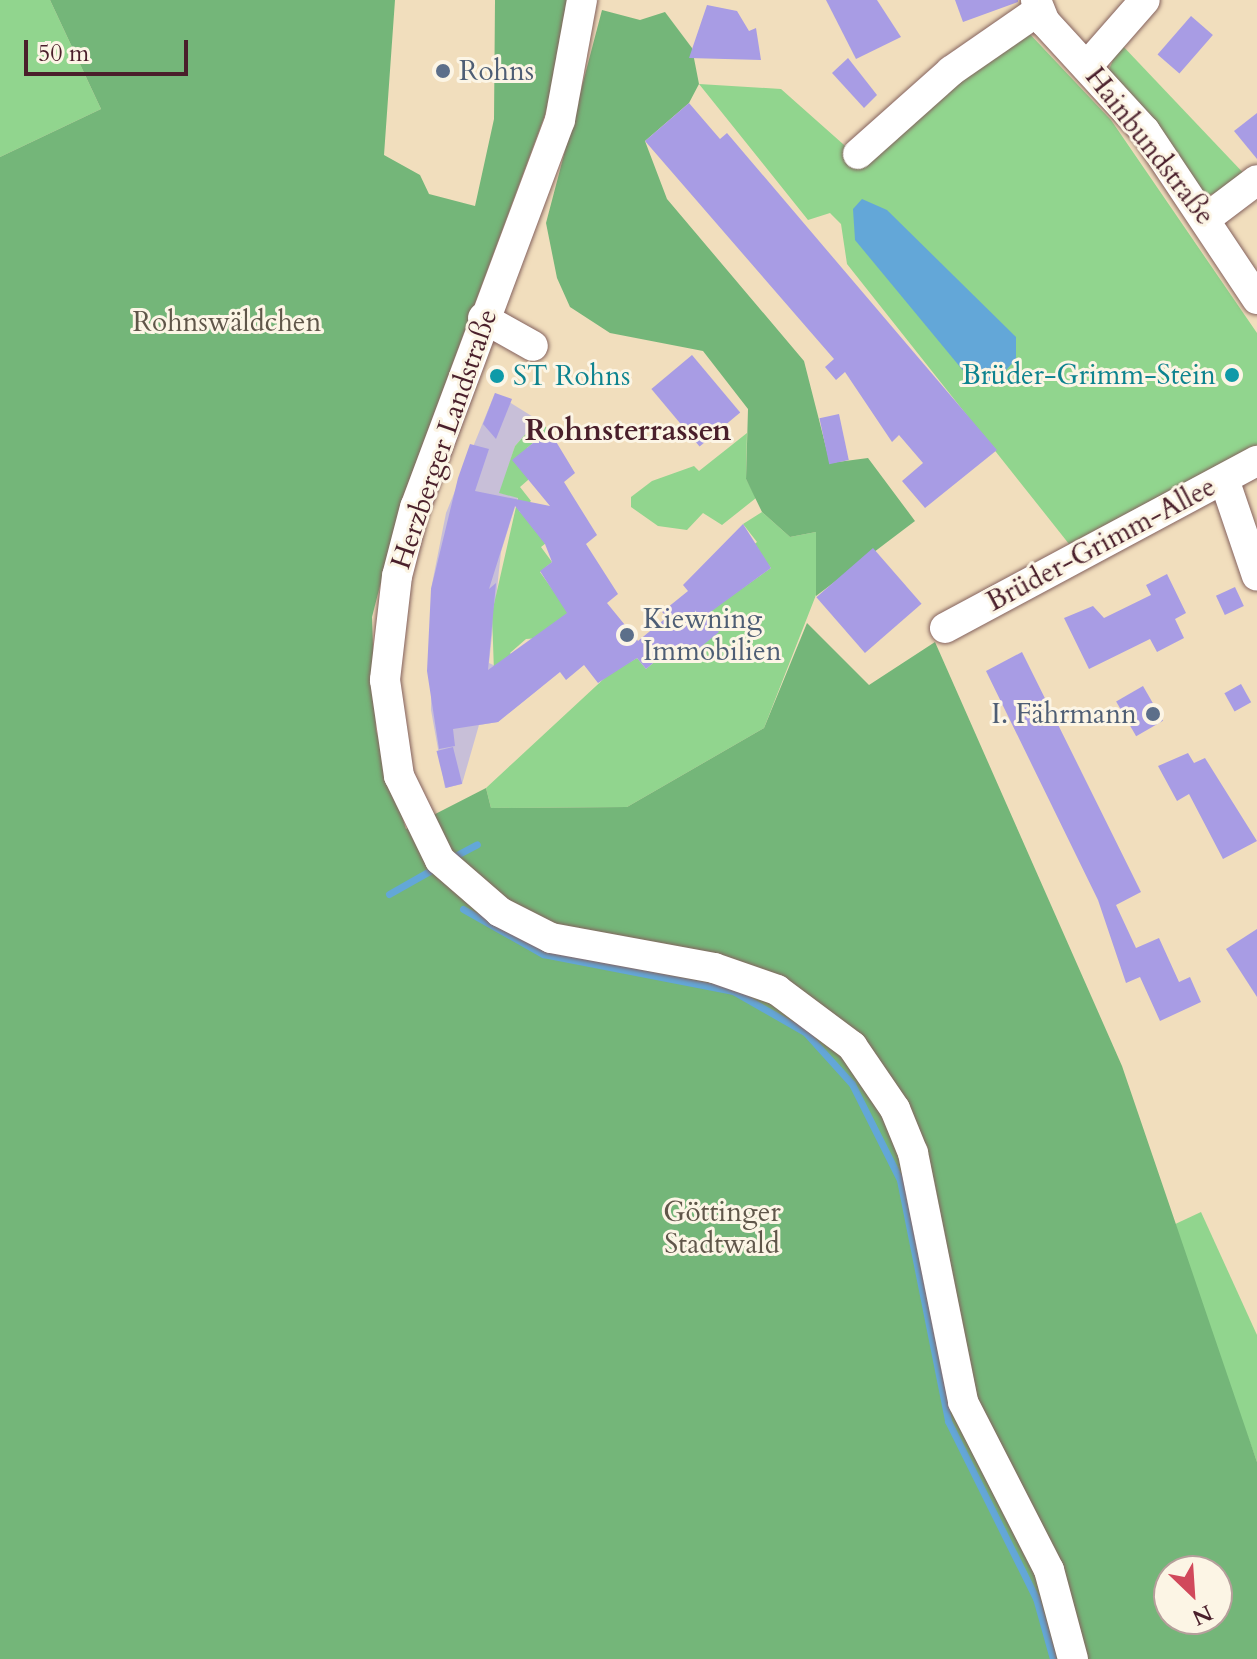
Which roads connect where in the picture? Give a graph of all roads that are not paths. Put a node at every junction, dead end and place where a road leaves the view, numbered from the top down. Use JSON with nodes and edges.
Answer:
{"nodes":[{"id":1,"x":582,"y":0,"type":"edge"},
{"id":2,"x":1145,"y":0,"type":"edge"},
{"id":3,"x":1037,"y":5,"type":"edge"},
{"id":4,"x":1088,"y":65,"type":"junction"},
{"id":5,"x":858,"y":154,"type":"dead end"},
{"id":6,"x":1257,"y":180,"type":"edge"},
{"id":7,"x":1208,"y":217,"type":"junction"},
{"id":8,"x":1257,"y":299,"type":"edge"},
{"id":9,"x":483,"y":318,"type":"junction"},
{"id":10,"x":533,"y":346,"type":"dead end"},
{"id":11,"x":1257,"y":461,"type":"edge"},
{"id":12,"x":1224,"y":479,"type":"junction"},
{"id":13,"x":1257,"y":576,"type":"edge"},
{"id":14,"x":945,"y":628,"type":"dead end"},
{"id":15,"x":1073,"y":1659,"type":"edge"}],
"edges":[{"from":1,"to":9,"type":"street","name":"Herzberger Landstraße"},
{"from":2,"to":4,"type":"street"},
{"from":3,"to":4,"type":"street","name":"Hainbundstraße"},
{"from":3,"to":5,"type":"street"},
{"from":4,"to":7,"type":"street","name":"Hainbundstraße"},
{"from":6,"to":7,"type":"street"},
{"from":7,"to":8,"type":"street","name":"Hainbundstraße"},
{"from":9,"to":10,"type":"street"},
{"from":9,"to":15,"type":"street","name":"Herzberger Landstraße"},
{"from":11,"to":12,"type":"street","name":"Brüder-Grimm-Allee"},
{"from":12,"to":13,"type":"street"},
{"from":12,"to":14,"type":"street","name":"Brüder-Grimm-Allee"}]}
